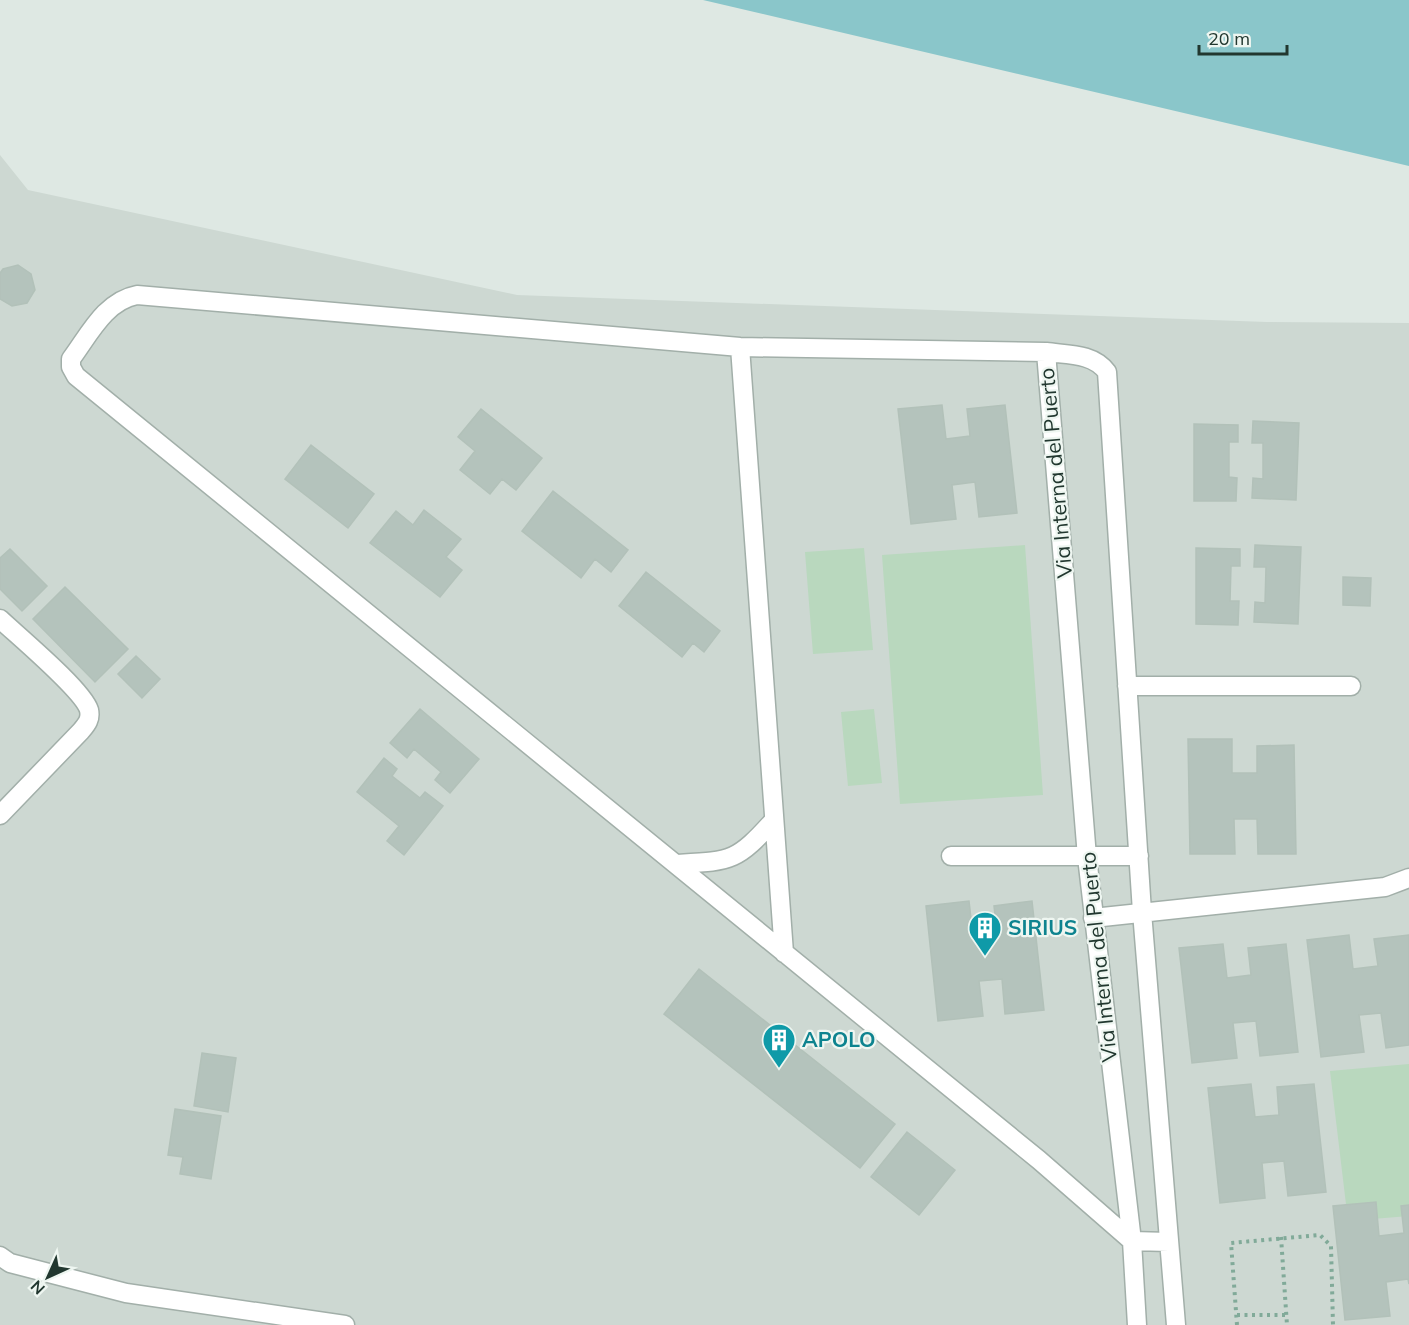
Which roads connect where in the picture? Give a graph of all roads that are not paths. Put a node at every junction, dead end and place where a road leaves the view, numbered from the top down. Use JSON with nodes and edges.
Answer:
{"nodes":[{"id":1,"x":740,"y":347,"type":"junction"},
{"id":2,"x":1046,"y":352,"type":"junction"},
{"id":3,"x":0,"y":619,"type":"edge"},
{"id":4,"x":1128,"y":686,"type":"junction"},
{"id":5,"x":1351,"y":686,"type":"dead end"},
{"id":6,"x":0,"y":815,"type":"edge"},
{"id":7,"x":774,"y":820,"type":"junction"},
{"id":8,"x":951,"y":856,"type":"dead end"},
{"id":9,"x":1139,"y":856,"type":"junction"},
{"id":10,"x":1087,"y":857,"type":"junction"},
{"id":11,"x":676,"y":864,"type":"junction"},
{"id":12,"x":1409,"y":878,"type":"edge"},
{"id":13,"x":1142,"y":912,"type":"junction"},
{"id":14,"x":1093,"y":918,"type":"junction"},
{"id":15,"x":784,"y":953,"type":"junction"},
{"id":16,"x":1132,"y":1241,"type":"junction"},
{"id":17,"x":1169,"y":1242,"type":"junction"},
{"id":18,"x":0,"y":1256,"type":"edge"},
{"id":19,"x":345,"y":1325,"type":"edge"},
{"id":20,"x":1137,"y":1325,"type":"edge"},
{"id":21,"x":1176,"y":1325,"type":"edge"}],
"edges":[{"from":1,"to":2,"type":"street"},
{"from":1,"to":7,"type":"street"},
{"from":1,"to":11,"type":"street"},
{"from":2,"to":4,"type":"street","name":"Via Interna del Puerto"},
{"from":2,"to":10,"type":"street","name":"Via Interna del Puerto"},
{"from":3,"to":6,"type":"street"},
{"from":4,"to":5,"type":"street"},
{"from":4,"to":9,"type":"street","name":"Via Interna del Puerto"},
{"from":7,"to":11,"type":"street"},
{"from":7,"to":15,"type":"street"},
{"from":8,"to":10,"type":"street"},
{"from":9,"to":10,"type":"street"},
{"from":9,"to":13,"type":"street","name":"Via Interna del Puerto"},
{"from":10,"to":14,"type":"street","name":"Via Interna del Puerto"},
{"from":11,"to":15,"type":"street"},
{"from":12,"to":13,"type":"street"},
{"from":13,"to":14,"type":"street"},
{"from":13,"to":17,"type":"street","name":"Via Interna del Puerto"},
{"from":14,"to":16,"type":"street","name":"Via Interna del Puerto"},
{"from":15,"to":16,"type":"street"},
{"from":16,"to":17,"type":"street"},
{"from":16,"to":20,"type":"street","name":"Via Interna del Puerto"},
{"from":17,"to":21,"type":"street","name":"Via Interna del Puerto"},
{"from":18,"to":19,"type":"street"}]}
